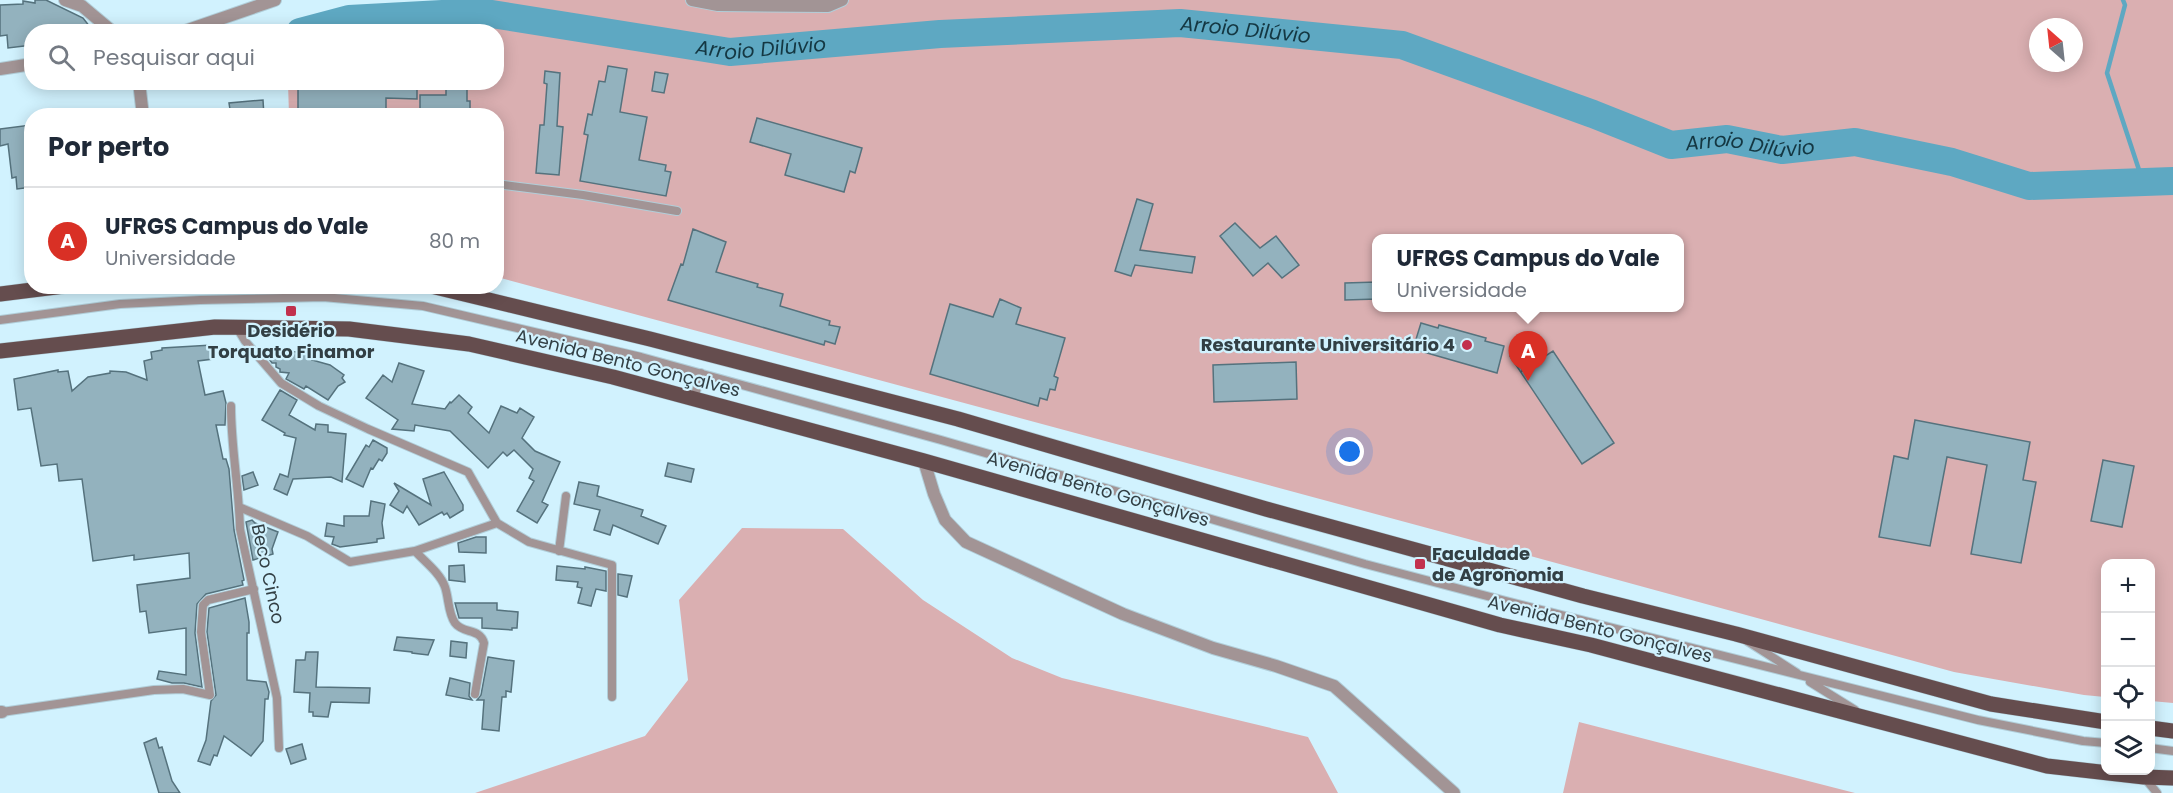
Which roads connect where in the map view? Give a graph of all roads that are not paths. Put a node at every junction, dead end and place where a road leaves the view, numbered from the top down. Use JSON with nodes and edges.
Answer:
{"nodes":[{"id":1,"x":65,"y":0,"type":"edge"},
{"id":2,"x":275,"y":0,"type":"edge"},
{"id":3,"x":692,"y":0,"type":"edge"},
{"id":4,"x":842,"y":0,"type":"edge"},
{"id":5,"x":103,"y":24,"type":"edge"},
{"id":6,"x":205,"y":24,"type":"edge"},
{"id":7,"x":24,"y":65,"type":"edge"},
{"id":8,"x":0,"y":69,"type":"edge"},
{"id":9,"x":140,"y":90,"type":"edge"},
{"id":10,"x":142,"y":108,"type":"edge"},
{"id":11,"x":504,"y":185,"type":"edge"},
{"id":12,"x":677,"y":211,"type":"dead end"},
{"id":13,"x":24,"y":291,"type":"edge"},
{"id":14,"x":0,"y":294,"type":"edge"},
{"id":15,"x":464,"y":294,"type":"edge"},
{"id":16,"x":0,"y":320,"type":"edge"},
{"id":17,"x":237,"y":328,"type":"junction"},
{"id":18,"x":0,"y":351,"type":"edge"},
{"id":19,"x":701,"y":373,"type":"junction"},
{"id":20,"x":694,"y":399,"type":"junction"},
{"id":21,"x":231,"y":406,"type":"dead end"},
{"id":22,"x":924,"y":461,"type":"junction"},
{"id":23,"x":566,"y":495,"type":"dead end"},
{"id":24,"x":239,"y":507,"type":"junction"},
{"id":25,"x":497,"y":523,"type":"junction"},
{"id":26,"x":415,"y":551,"type":"junction"},
{"id":27,"x":559,"y":551,"type":"junction"},
{"id":28,"x":254,"y":589,"type":"junction"},
{"id":29,"x":1736,"y":634,"type":"junction"},
{"id":30,"x":1803,"y":677,"type":"junction"},
{"id":31,"x":475,"y":694,"type":"dead end"},
{"id":32,"x":612,"y":697,"type":"dead end"},
{"id":33,"x":1,"y":712,"type":"edge"},
{"id":34,"x":1870,"y":720,"type":"junction"},
{"id":35,"x":2101,"y":721,"type":"edge"},
{"id":36,"x":2155,"y":729,"type":"edge"},
{"id":37,"x":2173,"y":731,"type":"edge"},
{"id":38,"x":2101,"y":743,"type":"edge"},
{"id":39,"x":279,"y":748,"type":"dead end"},
{"id":40,"x":2155,"y":749,"type":"edge"},
{"id":41,"x":2173,"y":751,"type":"edge"},
{"id":42,"x":2144,"y":777,"type":"junction"},
{"id":43,"x":2173,"y":778,"type":"edge"},
{"id":44,"x":1454,"y":793,"type":"edge"},
{"id":45,"x":2157,"y":793,"type":"edge"}],
"edges":[{"from":1,"to":5,"type":"street"},
{"from":2,"to":6,"type":"street"},
{"from":3,"to":4,"type":"street"},
{"from":7,"to":8,"type":"street"},
{"from":9,"to":10,"type":"street"},
{"from":11,"to":12,"type":"lane"},
{"from":13,"to":14,"type":"main road"},
{"from":15,"to":29,"type":"main road","name":"Avenida Bento Gonçalves"},
{"from":16,"to":19,"type":"lane"},
{"from":17,"to":18,"type":"main road","name":"Avenida Bento Gonçalves"},
{"from":17,"to":20,"type":"main road","name":"Avenida Bento Gonçalves"},
{"from":17,"to":25,"type":"lane"},
{"from":19,"to":20,"type":"lane"},
{"from":19,"to":30,"type":"lane"},
{"from":20,"to":22,"type":"main road","name":"Avenida Bento Gonçalves"},
{"from":21,"to":24,"type":"lane","name":"Beco Cinco"},
{"from":22,"to":34,"type":"main road","name":"Avenida Bento Gonçalves"},
{"from":22,"to":44,"type":"street"},
{"from":23,"to":27,"type":"lane"},
{"from":24,"to":26,"type":"lane"},
{"from":24,"to":28,"type":"lane","name":"Beco Cinco"},
{"from":25,"to":26,"type":"lane"},
{"from":25,"to":27,"type":"lane"},
{"from":26,"to":31,"type":"lane"},
{"from":27,"to":32,"type":"lane"},
{"from":28,"to":33,"type":"lane"},
{"from":28,"to":39,"type":"lane","name":"Beco Cinco"},
{"from":29,"to":30,"type":"lane"},
{"from":29,"to":35,"type":"main road","name":"Avenida Bento Gonçalves"},
{"from":30,"to":34,"type":"lane"},
{"from":30,"to":38,"type":"lane"},
{"from":34,"to":42,"type":"main road","name":"Avenida Bento Gonçalves"},
{"from":36,"to":37,"type":"main road"},
{"from":40,"to":41,"type":"lane"},
{"from":42,"to":43,"type":"main road","name":"Avenida Bento Gonçalves"},
{"from":42,"to":45,"type":"lane"}]}
